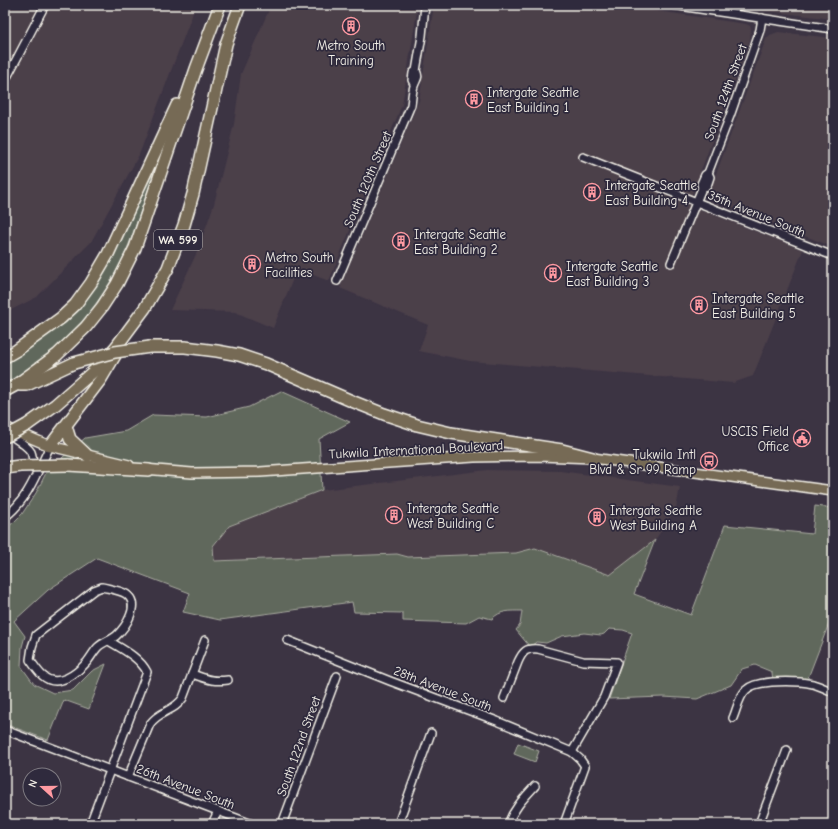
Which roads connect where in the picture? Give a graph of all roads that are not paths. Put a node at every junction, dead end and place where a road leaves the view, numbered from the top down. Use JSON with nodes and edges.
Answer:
{"nodes":[{"id":1,"x":45,"y":5,"type":"edge"},
{"id":2,"x":220,"y":5,"type":"edge"},
{"id":3,"x":240,"y":5,"type":"edge"},
{"id":4,"x":425,"y":5,"type":"edge"},
{"id":5,"x":673,"y":5,"type":"edge"},
{"id":6,"x":762,"y":18,"type":"junction"},
{"id":7,"x":833,"y":29,"type":"edge"},
{"id":8,"x":196,"y":69,"type":"junction"},
{"id":9,"x":5,"y":81,"type":"edge"},
{"id":10,"x":584,"y":157,"type":"dead end"},
{"id":11,"x":697,"y":201,"type":"junction"},
{"id":12,"x":833,"y":256,"type":"edge"},
{"id":13,"x":671,"y":263,"type":"dead end"},
{"id":14,"x":338,"y":281,"type":"dead end"},
{"id":15,"x":145,"y":308,"type":"junction"},
{"id":16,"x":5,"y":357,"type":"edge"},
{"id":17,"x":16,"y":385,"type":"junction"},
{"id":18,"x":5,"y":391,"type":"edge"},
{"id":19,"x":66,"y":426,"type":"junction"},
{"id":20,"x":5,"y":427,"type":"edge"},
{"id":21,"x":5,"y":432,"type":"edge"},
{"id":22,"x":5,"y":437,"type":"edge"},
{"id":23,"x":50,"y":446,"type":"junction"},
{"id":24,"x":88,"y":456,"type":"junction"},
{"id":25,"x":593,"y":458,"type":"junction"},
{"id":26,"x":5,"y":468,"type":"edge"},
{"id":27,"x":148,"y":470,"type":"junction"},
{"id":28,"x":35,"y":477,"type":"junction"},
{"id":29,"x":833,"y":491,"type":"edge"},
{"id":30,"x":5,"y":517,"type":"edge"},
{"id":31,"x":109,"y":640,"type":"junction"},
{"id":32,"x":204,"y":640,"type":"dead end"},
{"id":33,"x":287,"y":640,"type":"dead end"},
{"id":34,"x":192,"y":674,"type":"junction"},
{"id":35,"x":337,"y":676,"type":"dead end"},
{"id":36,"x":228,"y":680,"type":"dead end"},
{"id":37,"x":833,"y":692,"type":"edge"},
{"id":38,"x":504,"y":698,"type":"dead end"},
{"id":39,"x":733,"y":718,"type":"dead end"},
{"id":40,"x":5,"y":730,"type":"edge"},
{"id":41,"x":430,"y":733,"type":"dead end"},
{"id":42,"x":787,"y":750,"type":"dead end"},
{"id":43,"x":572,"y":752,"type":"junction"},
{"id":44,"x":111,"y":770,"type":"junction"},
{"id":45,"x":128,"y":777,"type":"junction"},
{"id":46,"x":535,"y":786,"type":"dead end"},
{"id":47,"x":218,"y":811,"type":"junction"},
{"id":48,"x":90,"y":824,"type":"edge"},
{"id":49,"x":212,"y":824,"type":"edge"},
{"id":50,"x":252,"y":824,"type":"edge"},
{"id":51,"x":282,"y":824,"type":"edge"},
{"id":52,"x":398,"y":824,"type":"edge"},
{"id":53,"x":508,"y":824,"type":"edge"},
{"id":54,"x":564,"y":824,"type":"edge"},
{"id":55,"x":759,"y":824,"type":"edge"}],
"edges":[{"from":1,"to":9,"type":"street"},
{"from":2,"to":8,"type":"highway","number":"WA 599"},
{"from":3,"to":15,"type":"highway","number":"WA 599"},
{"from":4,"to":14,"type":"street","name":"South 120th Street"},
{"from":5,"to":6,"type":"street"},
{"from":6,"to":7,"type":"street"},
{"from":6,"to":11,"type":"street","name":"South 124th Street"},
{"from":8,"to":16,"type":"highway"},
{"from":8,"to":17,"type":"highway","number":"WA 599"},
{"from":10,"to":11,"type":"street","name":"35th Avenue South"},
{"from":11,"to":12,"type":"street","name":"35th Avenue South"},
{"from":11,"to":13,"type":"street","name":"South 124th Street"},
{"from":15,"to":19,"type":"highway"},
{"from":15,"to":22,"type":"highway","number":"WA 599","bridge":true},
{"from":17,"to":18,"type":"highway","number":"WA 599"},
{"from":17,"to":25,"type":"highway","bridge":true},
{"from":19,"to":23,"type":"highway"},
{"from":19,"to":24,"type":"highway"},
{"from":20,"to":23,"type":"main road","name":"Tukwila International Boulevard"},
{"from":21,"to":28,"type":"street"},
{"from":23,"to":24,"type":"main road","name":"Tukwila International Boulevard"},
{"from":23,"to":28,"type":"street"},
{"from":24,"to":27,"type":"main road","name":"Tukwila International Boulevard"},
{"from":25,"to":27,"type":"main road","name":"Tukwila International Boulevard"},
{"from":25,"to":29,"type":"main road","name":"Tukwila International Boulevard"},
{"from":26,"to":27,"type":"highway","bridge":true},
{"from":28,"to":30,"type":"street"},
{"from":31,"to":31,"type":"street"},
{"from":31,"to":44,"type":"street"},
{"from":32,"to":34,"type":"street"},
{"from":33,"to":43,"type":"street","name":"28th Avenue South"},
{"from":34,"to":36,"type":"street"},
{"from":34,"to":45,"type":"street"},
{"from":35,"to":51,"type":"street","name":"South 122nd Street"},
{"from":37,"to":39,"type":"street"},
{"from":38,"to":43,"type":"street"},
{"from":40,"to":44,"type":"street","name":"26th Avenue South"},
{"from":41,"to":52,"type":"street"},
{"from":42,"to":55,"type":"street"},
{"from":43,"to":54,"type":"street","name":"28th Avenue South"},
{"from":44,"to":45,"type":"street","name":"26th Avenue South"},
{"from":44,"to":48,"type":"street"},
{"from":45,"to":47,"type":"street","name":"26th Avenue South"},
{"from":46,"to":53,"type":"street"},
{"from":47,"to":49,"type":"street"},
{"from":47,"to":50,"type":"street","name":"26th Avenue South"}]}
